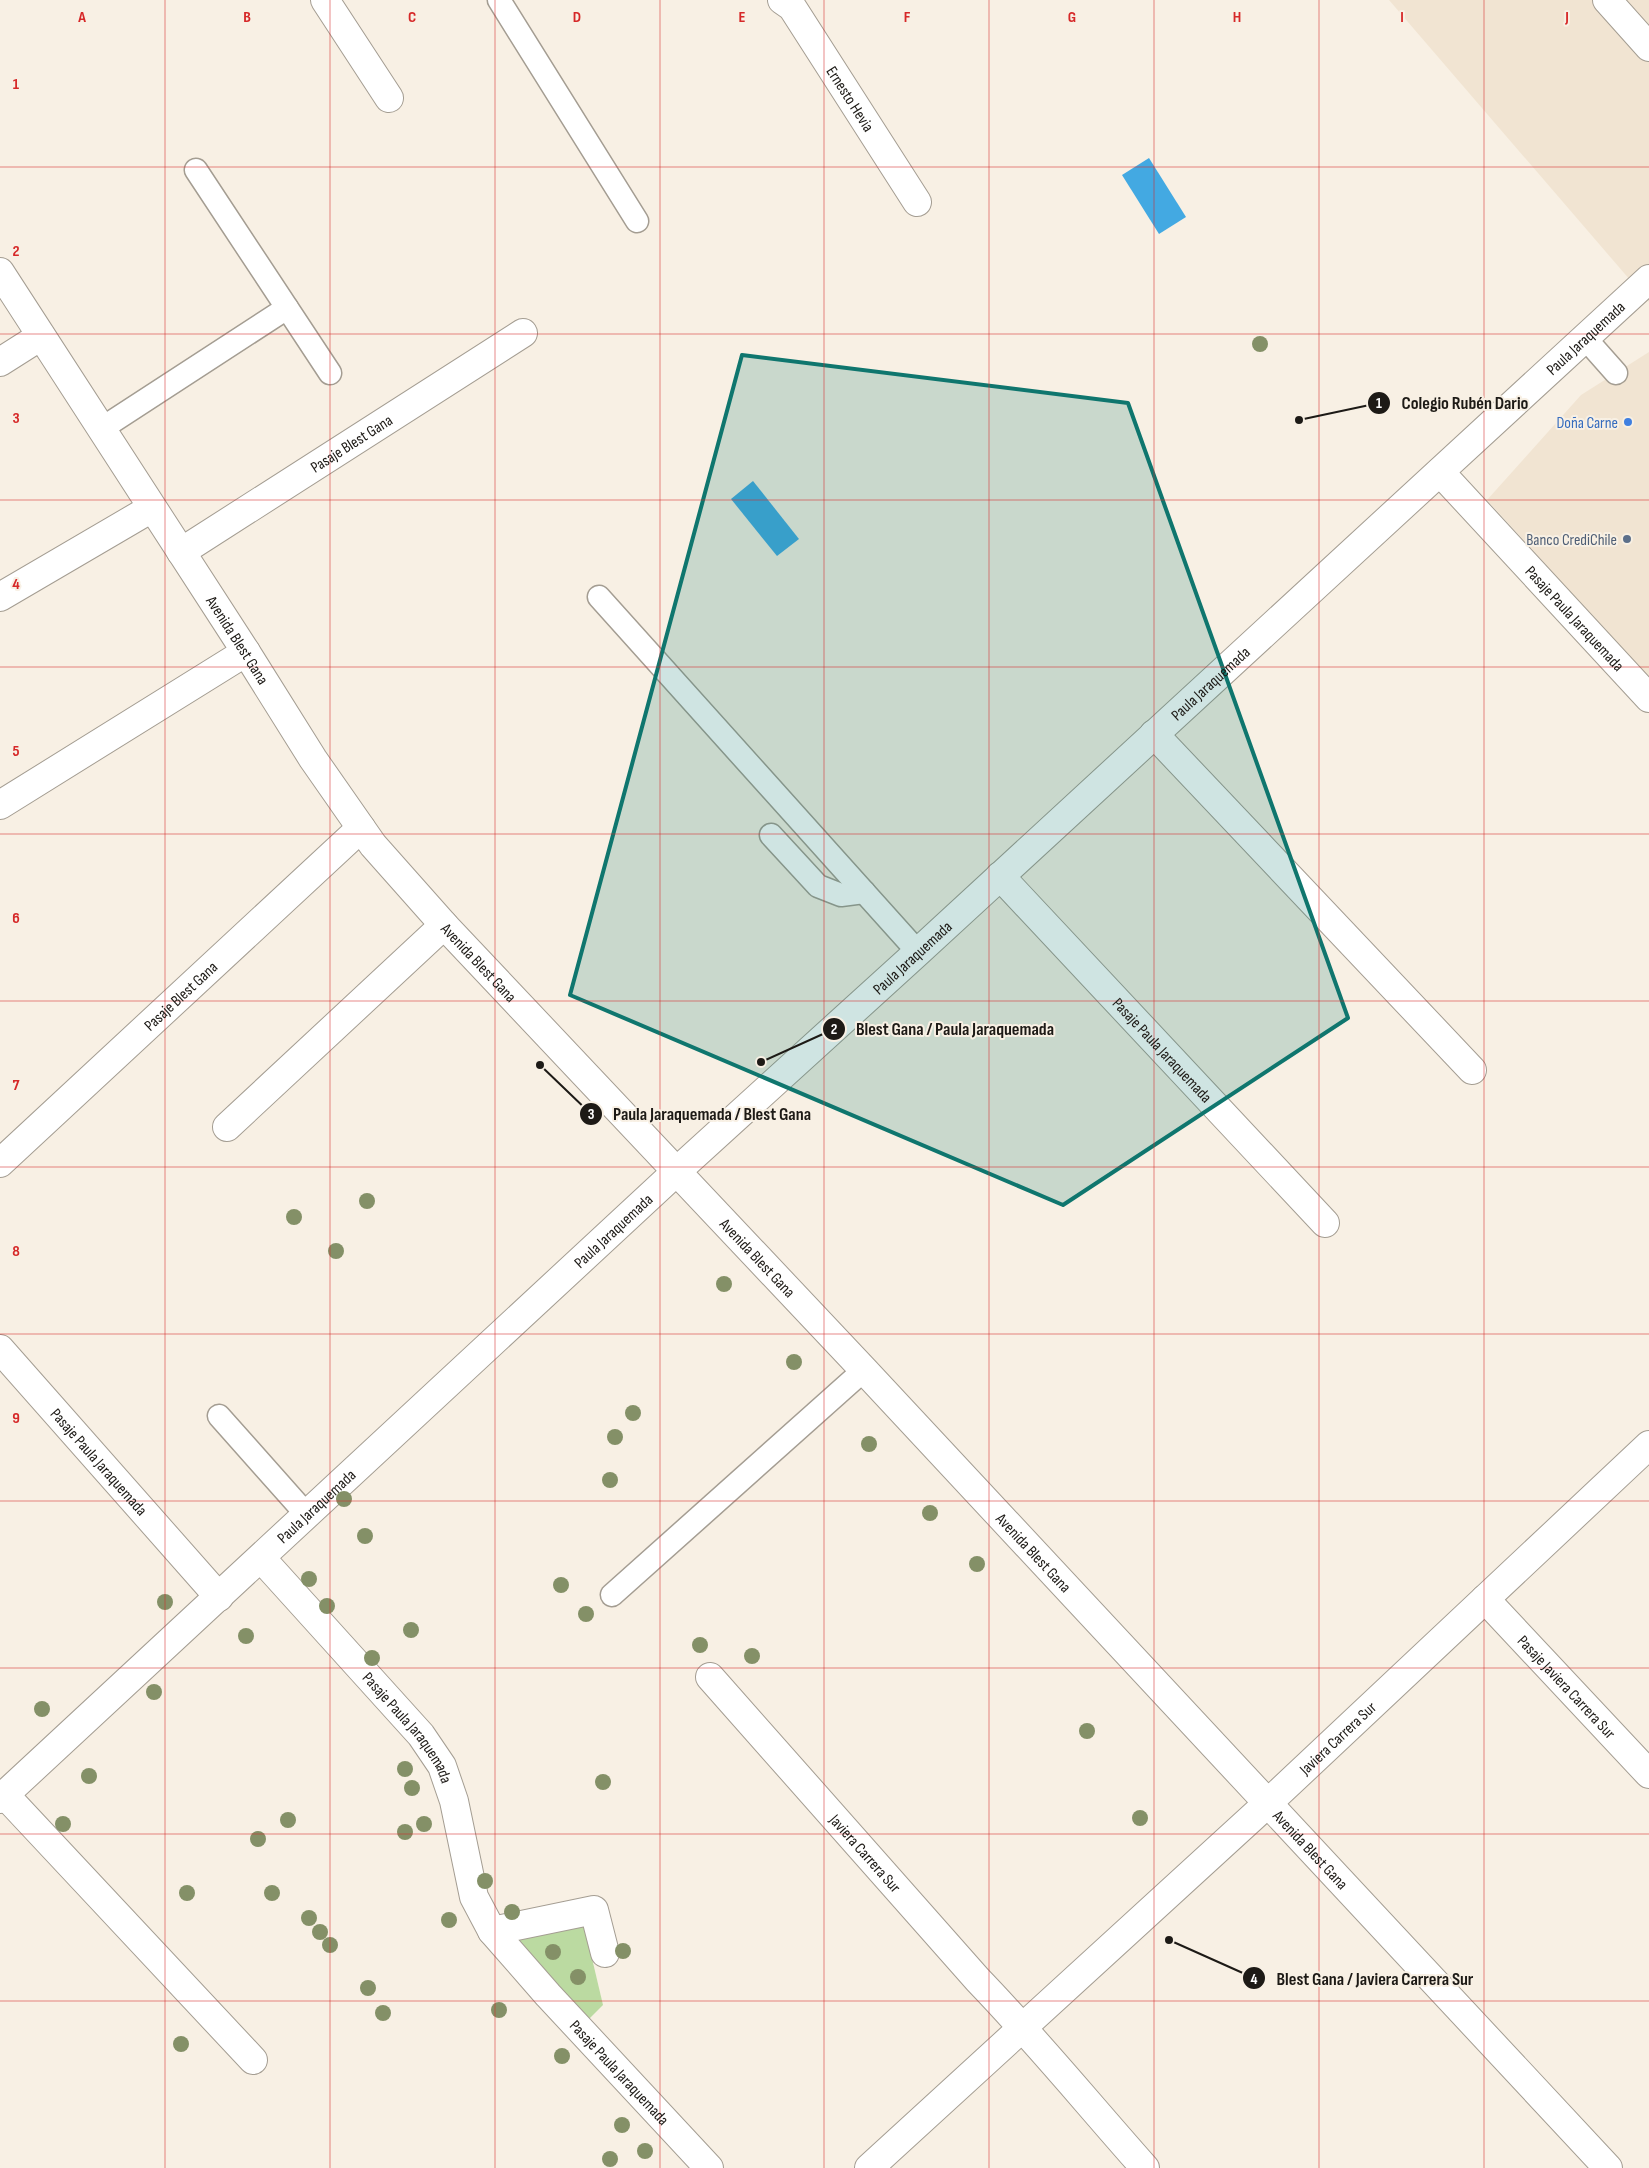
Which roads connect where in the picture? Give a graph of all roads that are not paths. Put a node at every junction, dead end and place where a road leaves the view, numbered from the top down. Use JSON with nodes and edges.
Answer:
{"nodes":[{"id":1,"x":325,"y":0,"type":"edge"},
{"id":2,"x":499,"y":0,"type":"edge"},
{"id":3,"x":782,"y":0,"type":"edge"},
{"id":4,"x":1607,"y":0,"type":"edge"},
{"id":5,"x":1649,"y":47,"type":"edge"},
{"id":6,"x":389,"y":98,"type":"dead end"},
{"id":7,"x":196,"y":170,"type":"dead end"},
{"id":8,"x":917,"y":202,"type":"dead end"},
{"id":9,"x":637,"y":221,"type":"dead end"},
{"id":10,"x":0,"y":272,"type":"edge"},
{"id":11,"x":1649,"y":279,"type":"edge"},
{"id":12,"x":287,"y":308,"type":"junction"},
{"id":13,"x":523,"y":333,"type":"dead end"},
{"id":14,"x":41,"y":336,"type":"junction"},
{"id":15,"x":1585,"y":338,"type":"junction"},
{"id":16,"x":0,"y":362,"type":"edge"},
{"id":17,"x":330,"y":373,"type":"dead end"},
{"id":18,"x":1616,"y":373,"type":"dead end"},
{"id":19,"x":102,"y":430,"type":"junction"},
{"id":20,"x":1440,"y":472,"type":"junction"},
{"id":21,"x":152,"y":508,"type":"junction"},
{"id":22,"x":181,"y":552,"type":"junction"},
{"id":23,"x":0,"y":597,"type":"edge"},
{"id":24,"x":599,"y":597,"type":"dead end"},
{"id":25,"x":246,"y":652,"type":"junction"},
{"id":26,"x":1649,"y":698,"type":"edge"},
{"id":27,"x":1154,"y":734,"type":"junction"},
{"id":28,"x":0,"y":805,"type":"edge"},
{"id":29,"x":361,"y":828,"type":"junction"},
{"id":30,"x":771,"y":835,"type":"dead end"},
{"id":31,"x":1000,"y":876,"type":"junction"},
{"id":32,"x":864,"y":892,"type":"junction"},
{"id":33,"x":444,"y":925,"type":"junction"},
{"id":34,"x":918,"y":952,"type":"junction"},
{"id":35,"x":1472,"y":1070,"type":"dead end"},
{"id":36,"x":227,"y":1127,"type":"dead end"},
{"id":37,"x":0,"y":1163,"type":"edge"},
{"id":38,"x":677,"y":1171,"type":"junction"},
{"id":39,"x":1325,"y":1223,"type":"dead end"},
{"id":40,"x":0,"y":1349,"type":"edge"},
{"id":41,"x":864,"y":1370,"type":"junction"},
{"id":42,"x":219,"y":1416,"type":"dead end"},
{"id":43,"x":1649,"y":1445,"type":"edge"},
{"id":44,"x":307,"y":1515,"type":"junction"},
{"id":45,"x":261,"y":1558,"type":"junction"},
{"id":46,"x":612,"y":1595,"type":"dead end"},
{"id":47,"x":219,"y":1597,"type":"junction"},
{"id":48,"x":1485,"y":1599,"type":"junction"},
{"id":49,"x":710,"y":1677,"type":"dead end"},
{"id":50,"x":1649,"y":1774,"type":"edge"},
{"id":51,"x":2,"y":1797,"type":"edge"},
{"id":52,"x":1268,"y":1802,"type":"junction"},
{"id":53,"x":492,"y":1931,"type":"junction"},
{"id":54,"x":605,"y":1953,"type":"dead end"},
{"id":55,"x":1023,"y":2026,"type":"junction"},
{"id":56,"x":253,"y":2060,"type":"dead end"},
{"id":57,"x":709,"y":2168,"type":"edge"},
{"id":58,"x":870,"y":2168,"type":"edge"},
{"id":59,"x":1145,"y":2168,"type":"edge"},
{"id":60,"x":1608,"y":2168,"type":"edge"}],
"edges":[{"from":1,"to":6,"type":"street"},
{"from":2,"to":9,"type":"lane"},
{"from":3,"to":8,"type":"street","name":"Ernesto Hevia"},
{"from":4,"to":5,"type":"street"},
{"from":7,"to":12,"type":"lane"},
{"from":10,"to":14,"type":"street","name":"Avenida Blest Gana"},
{"from":11,"to":15,"type":"street","name":"Paula Jaraquemada"},
{"from":12,"to":17,"type":"lane"},
{"from":12,"to":19,"type":"lane"},
{"from":13,"to":22,"type":"street","name":"Pasaje Blest Gana"},
{"from":14,"to":16,"type":"street"},
{"from":14,"to":19,"type":"street","name":"Avenida Blest Gana"},
{"from":15,"to":18,"type":"lane"},
{"from":15,"to":20,"type":"street","name":"Paula Jaraquemada"},
{"from":19,"to":21,"type":"street","name":"Avenida Blest Gana"},
{"from":20,"to":26,"type":"street","name":"Pasaje Paula Jaraquemada"},
{"from":20,"to":27,"type":"street","name":"Paula Jaraquemada"},
{"from":21,"to":22,"type":"street","name":"Avenida Blest Gana"},
{"from":21,"to":23,"type":"street"},
{"from":22,"to":25,"type":"street","name":"Avenida Blest Gana"},
{"from":24,"to":32,"type":"lane"},
{"from":25,"to":28,"type":"street"},
{"from":25,"to":29,"type":"street","name":"Avenida Blest Gana"},
{"from":27,"to":31,"type":"street","name":"Paula Jaraquemada"},
{"from":27,"to":35,"type":"street"},
{"from":29,"to":33,"type":"street","name":"Avenida Blest Gana"},
{"from":29,"to":37,"type":"street","name":"Pasaje Blest Gana"},
{"from":30,"to":32,"type":"lane"},
{"from":31,"to":34,"type":"street","name":"Paula Jaraquemada"},
{"from":31,"to":39,"type":"street","name":"Pasaje Paula Jaraquemada"},
{"from":32,"to":34,"type":"lane"},
{"from":33,"to":36,"type":"street"},
{"from":33,"to":38,"type":"street","name":"Avenida Blest Gana"},
{"from":34,"to":38,"type":"street","name":"Paula Jaraquemada"},
{"from":38,"to":41,"type":"street","name":"Avenida Blest Gana"},
{"from":38,"to":44,"type":"street","name":"Paula Jaraquemada"},
{"from":40,"to":47,"type":"street","name":"Pasaje Paula Jaraquemada"},
{"from":41,"to":46,"type":"lane"},
{"from":41,"to":52,"type":"street","name":"Avenida Blest Gana"},
{"from":42,"to":44,"type":"lane"},
{"from":43,"to":48,"type":"street","name":"Javiera Carrera Sur"},
{"from":44,"to":45,"type":"street","name":"Paula Jaraquemada"},
{"from":45,"to":47,"type":"street","name":"Paula Jaraquemada"},
{"from":45,"to":53,"type":"street","name":"Pasaje Paula Jaraquemada"},
{"from":47,"to":51,"type":"street","name":"Paula Jaraquemada"},
{"from":48,"to":50,"type":"street","name":"Pasaje Javiera Carrera Sur"},
{"from":48,"to":52,"type":"street","name":"Javiera Carrera Sur"},
{"from":49,"to":55,"type":"street","name":"Javiera Carrera Sur"},
{"from":51,"to":56,"type":"street"},
{"from":52,"to":55,"type":"street","name":"Javiera Carrera Sur"},
{"from":52,"to":60,"type":"street","name":"Avenida Blest Gana"},
{"from":53,"to":54,"type":"street"},
{"from":53,"to":57,"type":"street","name":"Pasaje Paula Jaraquemada"},
{"from":55,"to":58,"type":"street","name":"Javiera Carrera Sur"},
{"from":55,"to":59,"type":"street","name":"Javiera Carrera Sur"}]}
